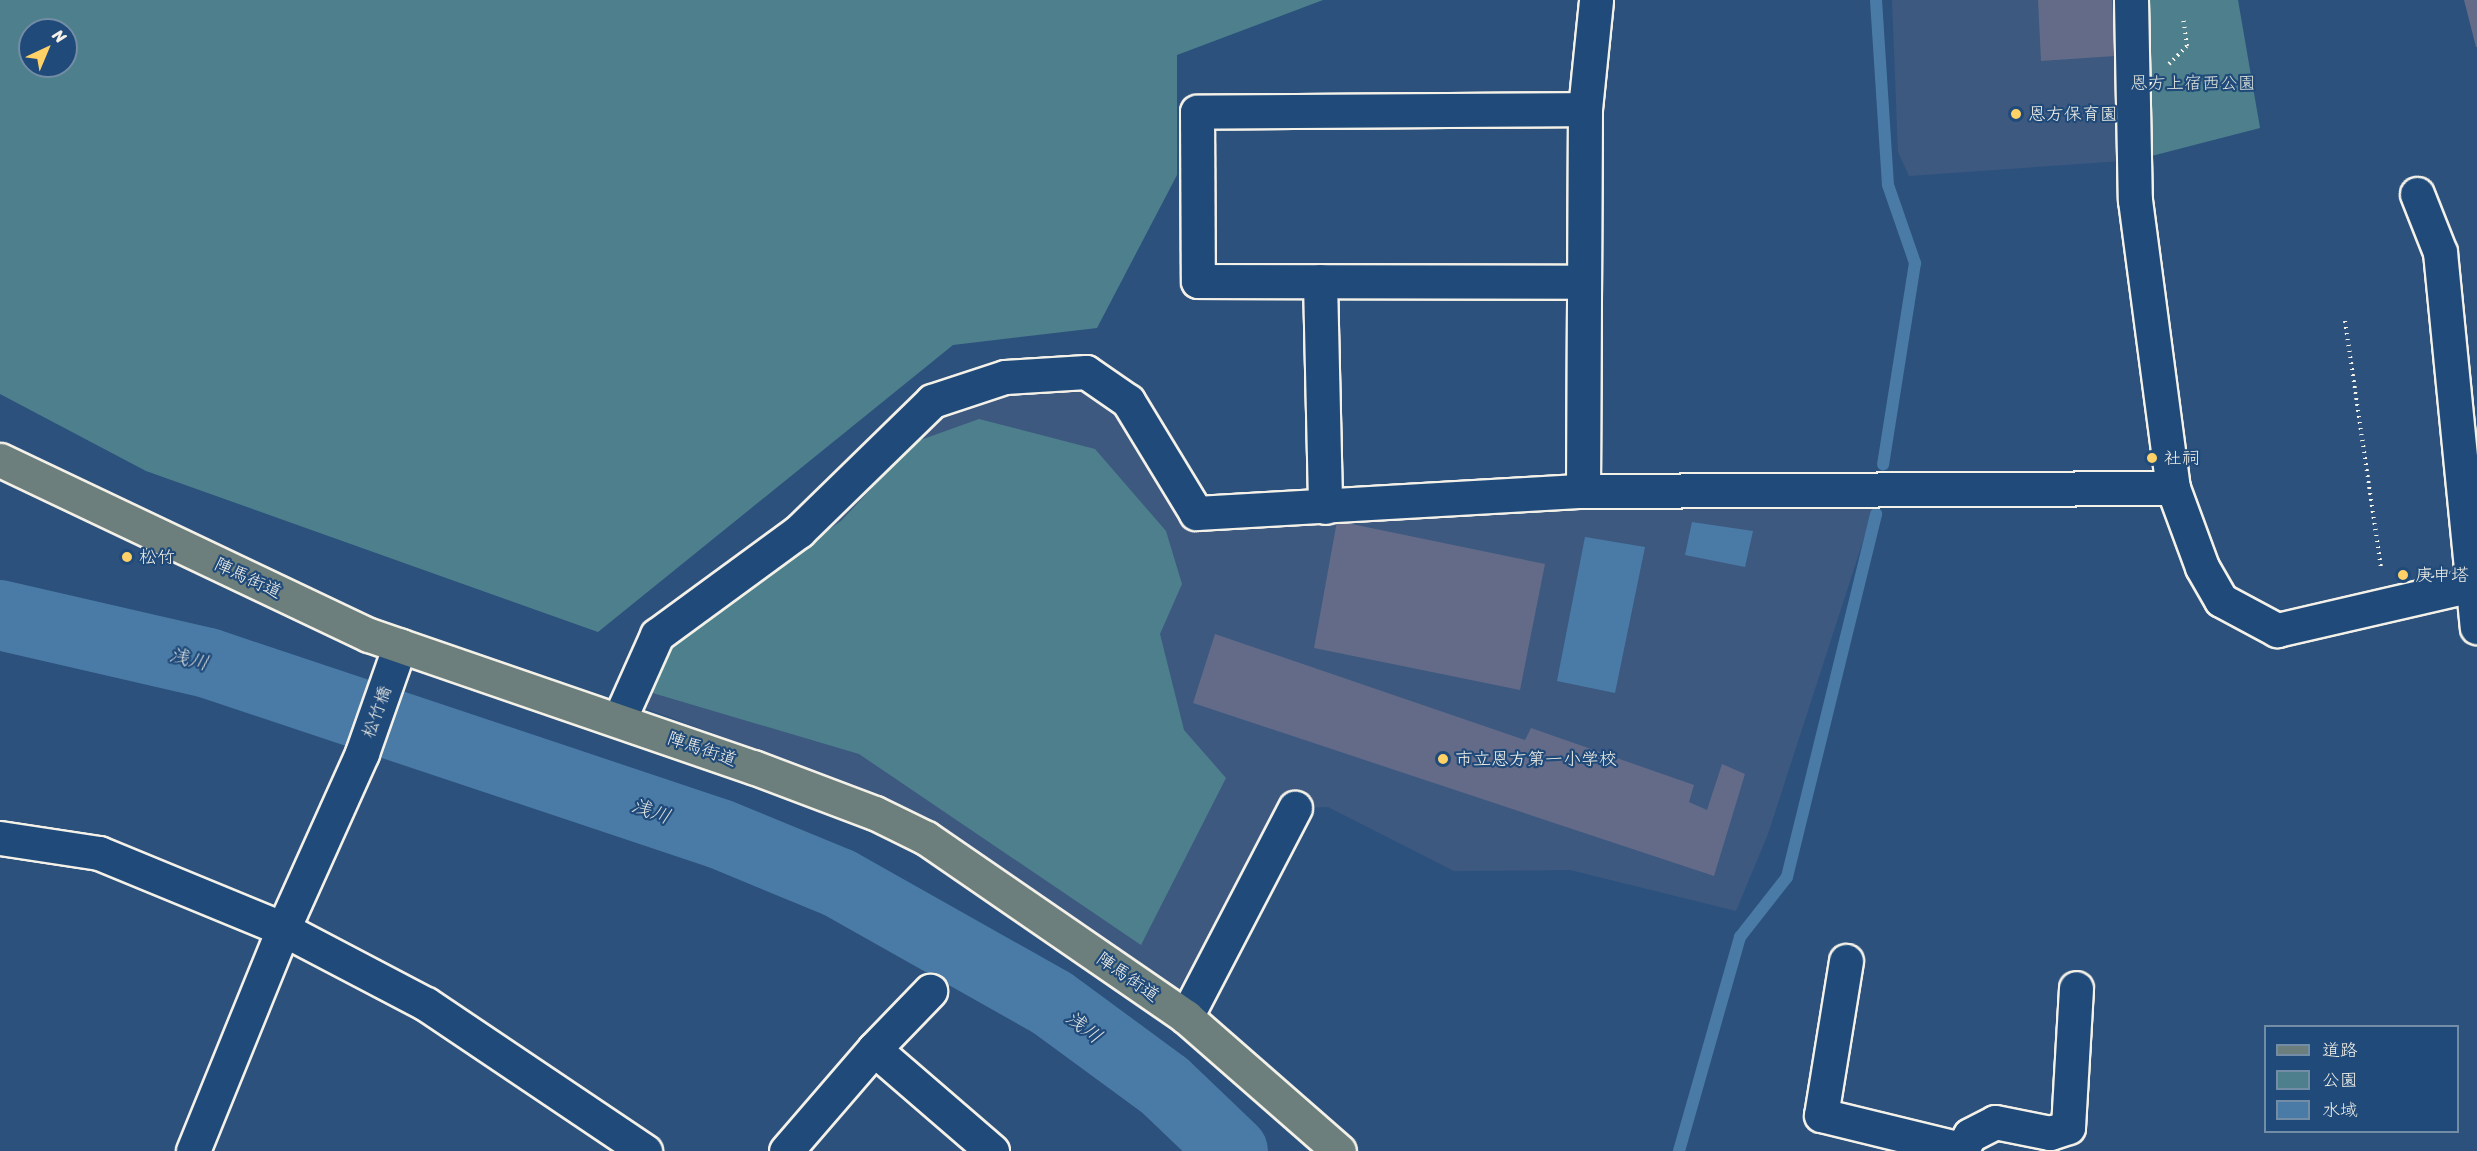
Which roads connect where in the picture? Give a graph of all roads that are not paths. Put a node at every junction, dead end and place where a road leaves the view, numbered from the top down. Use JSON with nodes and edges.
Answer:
{"nodes":[{"id":1,"x":1596,"y":0,"type":"edge"},
{"id":2,"x":2131,"y":0,"type":"edge"},
{"id":3,"x":1585,"y":109,"type":"junction"},
{"id":4,"x":2417,"y":194,"type":"dead end"},
{"id":5,"x":1320,"y":281,"type":"junction"},
{"id":6,"x":1584,"y":282,"type":"junction"},
{"id":7,"x":0,"y":460,"type":"edge"},
{"id":8,"x":2173,"y":489,"type":"junction"},
{"id":9,"x":1583,"y":491,"type":"junction"},
{"id":10,"x":1325,"y":507,"type":"junction"},
{"id":11,"x":2474,"y":584,"type":"edge"},
{"id":12,"x":2477,"y":627,"type":"edge"},
{"id":13,"x":396,"y":658,"type":"junction"},
{"id":14,"x":619,"y":720,"type":"junction"},
{"id":15,"x":1295,"y":808,"type":"dead end"},
{"id":16,"x":0,"y":838,"type":"edge"},
{"id":17,"x":283,"y":929,"type":"junction"},
{"id":18,"x":1846,"y":961,"type":"dead end"},
{"id":19,"x":2076,"y":988,"type":"dead end"},
{"id":20,"x":930,"y":991,"type":"dead end"},
{"id":21,"x":1186,"y":1017,"type":"junction"},
{"id":22,"x":874,"y":1049,"type":"junction"},
{"id":23,"x":1961,"y":1150,"type":"edge"},
{"id":24,"x":193,"y":1151,"type":"edge"},
{"id":25,"x":645,"y":1151,"type":"edge"},
{"id":26,"x":786,"y":1151,"type":"edge"},
{"id":27,"x":992,"y":1151,"type":"edge"},
{"id":28,"x":1339,"y":1151,"type":"edge"}],
"edges":[{"from":1,"to":3,"type":"street"},
{"from":2,"to":8,"type":"street"},
{"from":3,"to":5,"type":"street"},
{"from":3,"to":6,"type":"street"},
{"from":4,"to":11,"type":"street"},
{"from":5,"to":6,"type":"street"},
{"from":5,"to":10,"type":"street"},
{"from":6,"to":9,"type":"street"},
{"from":7,"to":13,"type":"main road","name":"陣馬街道"},
{"from":8,"to":9,"type":"street"},
{"from":8,"to":11,"type":"street"},
{"from":9,"to":10,"type":"street"},
{"from":10,"to":14,"type":"street"},
{"from":11,"to":12,"type":"street"},
{"from":13,"to":14,"type":"main road","name":"陣馬街道"},
{"from":13,"to":17,"type":"street","name":"松竹橋"},
{"from":14,"to":21,"type":"main road","name":"陣馬街道"},
{"from":15,"to":21,"type":"street"},
{"from":16,"to":17,"type":"street"},
{"from":17,"to":24,"type":"street","name":"松竹橋"},
{"from":17,"to":25,"type":"street"},
{"from":18,"to":23,"type":"street"},
{"from":19,"to":23,"type":"street"},
{"from":20,"to":22,"type":"street"},
{"from":21,"to":28,"type":"main road","name":"陣馬街道"},
{"from":22,"to":26,"type":"street"},
{"from":22,"to":27,"type":"street"}]}
